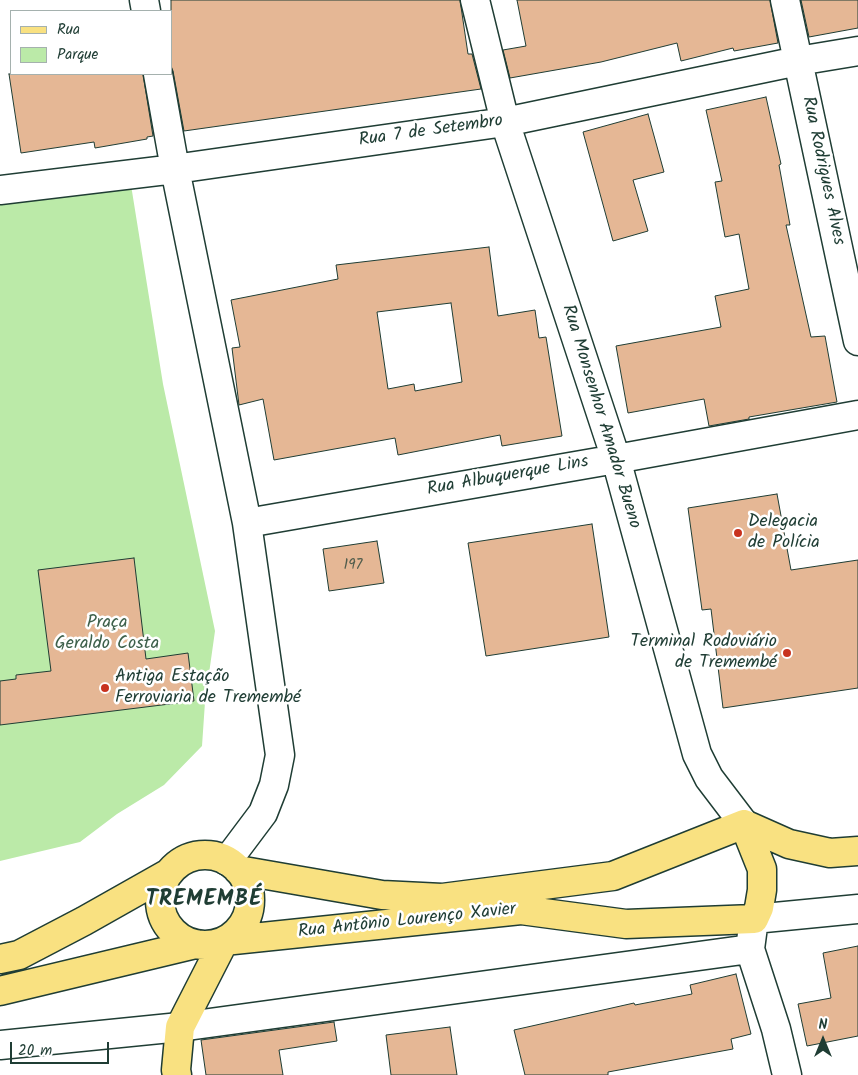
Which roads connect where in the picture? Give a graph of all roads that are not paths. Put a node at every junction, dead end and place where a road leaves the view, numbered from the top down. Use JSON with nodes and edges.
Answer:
{"nodes":[{"id":1,"x":475,"y":0,"type":"edge"},
{"id":2,"x":785,"y":0,"type":"edge"},
{"id":3,"x":858,"y":52,"type":"edge"},
{"id":4,"x":798,"y":61,"type":"junction"},
{"id":5,"x":158,"y":75,"type":"edge"},
{"id":6,"x":505,"y":122,"type":"junction"},
{"id":7,"x":175,"y":168,"type":"junction"},
{"id":8,"x":0,"y":189,"type":"edge"},
{"id":9,"x":858,"y":341,"type":"edge"},
{"id":10,"x":858,"y":415,"type":"edge"},
{"id":11,"x":616,"y":459,"type":"junction"},
{"id":12,"x":247,"y":523,"type":"junction"},
{"id":13,"x":744,"y":824,"type":"junction"},
{"id":14,"x":858,"y":851,"type":"edge"},
{"id":15,"x":232,"y":866,"type":"junction"},
{"id":16,"x":169,"y":872,"type":"junction"},
{"id":17,"x":858,"y":909,"type":"edge"},
{"id":18,"x":754,"y":919,"type":"junction"},
{"id":19,"x":224,"y":941,"type":"junction"},
{"id":20,"x":196,"y":944,"type":"junction"},
{"id":21,"x":750,"y":949,"type":"junction"},
{"id":22,"x":0,"y":959,"type":"edge"},
{"id":23,"x":0,"y":990,"type":"edge"},
{"id":24,"x":180,"y":1027,"type":"junction"},
{"id":25,"x":0,"y":1046,"type":"edge"},
{"id":26,"x":176,"y":1075,"type":"edge"},
{"id":27,"x":787,"y":1075,"type":"edge"}],
"edges":[{"from":1,"to":6,"type":"street","name":"Rua Monsenhor Amador Bueno"},
{"from":2,"to":4,"type":"street","name":"Rua Rodrigues Alves"},
{"from":3,"to":4,"type":"street","name":"Rua 7 de Setembro"},
{"from":4,"to":6,"type":"street","name":"Rua 7 de Setembro"},
{"from":4,"to":9,"type":"street","name":"Rua Rodrigues Alves"},
{"from":5,"to":7,"type":"street"},
{"from":6,"to":7,"type":"street","name":"Rua 7 de Setembro"},
{"from":6,"to":11,"type":"street","name":"Rua Monsenhor Amador Bueno"},
{"from":7,"to":8,"type":"street","name":"Rua 7 de Setembro"},
{"from":7,"to":12,"type":"street"},
{"from":10,"to":11,"type":"street","name":"Rua Albuquerque Lins"},
{"from":11,"to":12,"type":"street","name":"Rua Albuquerque Lins"},
{"from":11,"to":13,"type":"street","name":"Rua Monsenhor Amador Bueno"},
{"from":12,"to":15,"type":"street"},
{"from":13,"to":14,"type":"main road"},
{"from":13,"to":15,"type":"main road","name":"Rua Antônio Lourenço Xavier"},
{"from":13,"to":18,"type":"main road"},
{"from":15,"to":16,"type":"main road"},
{"from":15,"to":19,"type":"main road"},
{"from":16,"to":20,"type":"main road"},
{"from":16,"to":22,"type":"main road"},
{"from":17,"to":18,"type":"street","name":"Rua Antônio Lourenço Xavier"},
{"from":18,"to":19,"type":"main road","name":"Rua Antônio Lourenço Xavier"},
{"from":18,"to":21,"type":"street"},
{"from":19,"to":20,"type":"main road"},
{"from":19,"to":24,"type":"main road"},
{"from":20,"to":23,"type":"main road"},
{"from":21,"to":24,"type":"street"},
{"from":21,"to":27,"type":"street"},
{"from":24,"to":25,"type":"street"},
{"from":24,"to":26,"type":"main road"}]}
